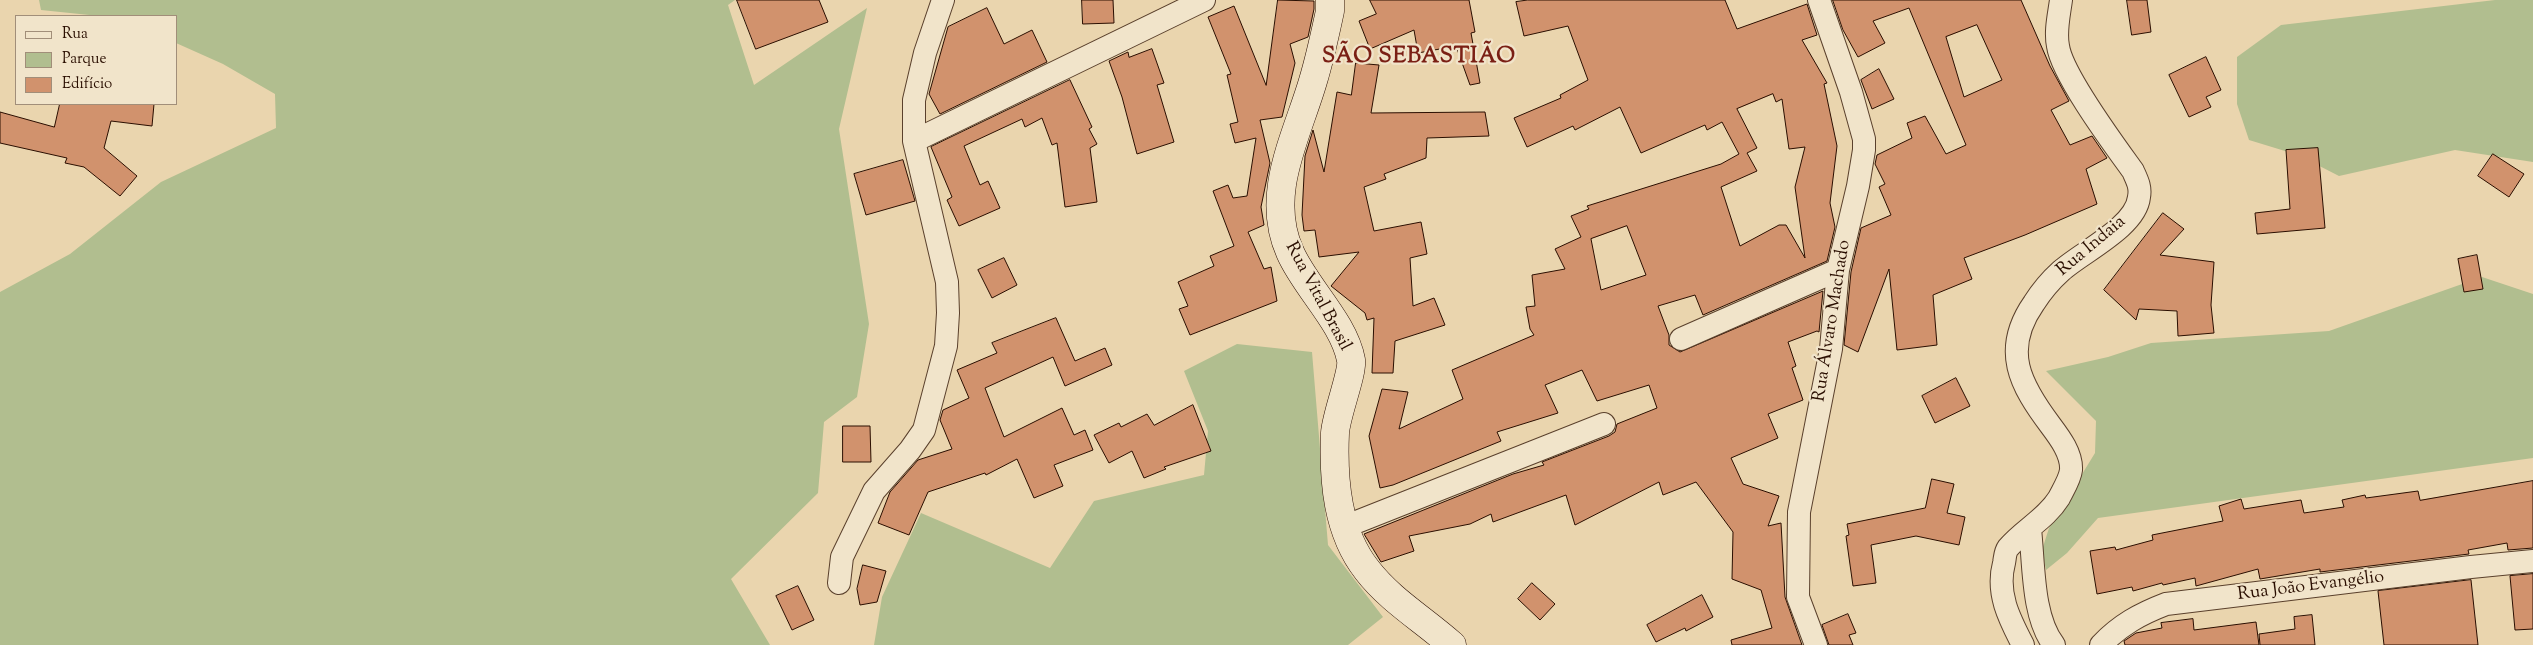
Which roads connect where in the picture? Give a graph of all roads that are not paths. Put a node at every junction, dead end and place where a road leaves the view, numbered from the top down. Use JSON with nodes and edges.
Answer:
{"nodes":[{"id":1,"x":943,"y":0,"type":"edge"},
{"id":2,"x":1204,"y":0,"type":"edge"},
{"id":3,"x":1330,"y":0,"type":"edge"},
{"id":4,"x":1819,"y":0,"type":"edge"},
{"id":5,"x":2061,"y":0,"type":"edge"},
{"id":6,"x":914,"y":141,"type":"junction"},
{"id":7,"x":1838,"y":270,"type":"junction"},
{"id":8,"x":1681,"y":339,"type":"dead end"},
{"id":9,"x":1604,"y":424,"type":"dead end"},
{"id":10,"x":1344,"y":527,"type":"junction"},
{"id":11,"x":2030,"y":529,"type":"junction"},
{"id":12,"x":2533,"y":561,"type":"edge"},
{"id":13,"x":838,"y":583,"type":"dead end"},
{"id":14,"x":1452,"y":645,"type":"edge"},
{"id":15,"x":1816,"y":645,"type":"edge"},
{"id":16,"x":2023,"y":645,"type":"edge"},
{"id":17,"x":2054,"y":645,"type":"edge"},
{"id":18,"x":2101,"y":645,"type":"edge"}],
"edges":[{"from":1,"to":6,"type":"street"},
{"from":2,"to":6,"type":"street"},
{"from":3,"to":10,"type":"street","name":"Rua Vital Brasil"},
{"from":4,"to":7,"type":"street","name":"Rua Álvaro Machado"},
{"from":5,"to":11,"type":"street","name":"Rua Indaia"},
{"from":6,"to":13,"type":"street"},
{"from":7,"to":8,"type":"street"},
{"from":7,"to":15,"type":"street","name":"Rua Álvaro Machado"},
{"from":9,"to":10,"type":"street"},
{"from":10,"to":14,"type":"street","name":"Rua Vital Brasil"},
{"from":11,"to":16,"type":"street","name":"Rua Indaia"},
{"from":11,"to":17,"type":"street"},
{"from":12,"to":18,"type":"street","name":"Rua João Evangélio"}]}
